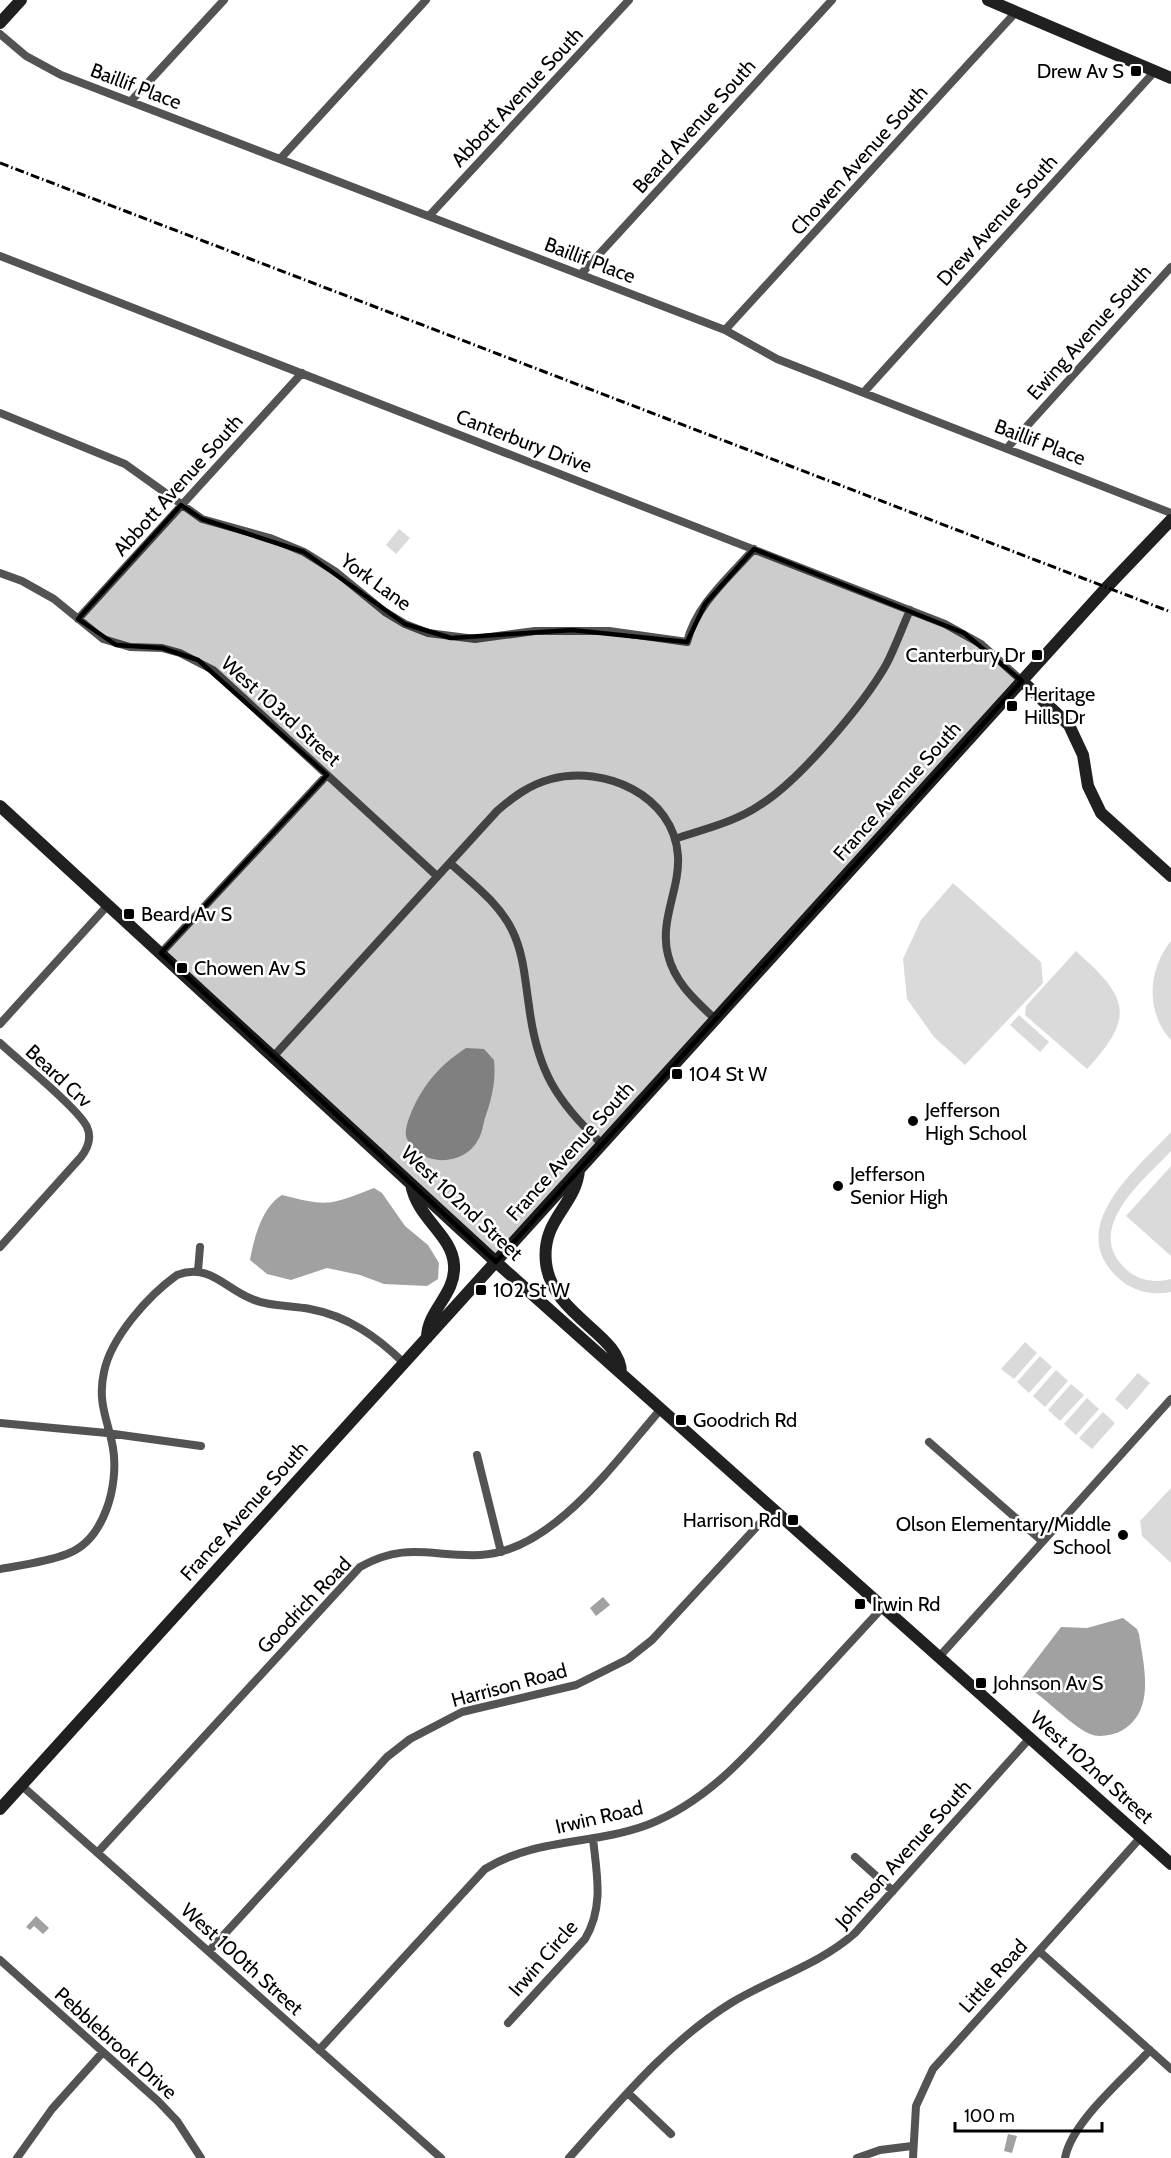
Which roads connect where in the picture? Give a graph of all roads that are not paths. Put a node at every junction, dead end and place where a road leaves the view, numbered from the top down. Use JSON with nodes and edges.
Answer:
{"nodes":[{"id":1,"x":21,"y":0,"type":"edge"},
{"id":2,"x":224,"y":0,"type":"edge"},
{"id":3,"x":426,"y":0,"type":"edge"},
{"id":4,"x":629,"y":0,"type":"edge"},
{"id":5,"x":832,"y":0,"type":"edge"},
{"id":6,"x":987,"y":0,"type":"edge"},
{"id":7,"x":1016,"y":12,"type":"junction"},
{"id":8,"x":0,"y":22,"type":"edge"},
{"id":9,"x":0,"y":34,"type":"edge"},
{"id":10,"x":1155,"y":71,"type":"junction"},
{"id":11,"x":1171,"y":78,"type":"edge"},
{"id":12,"x":131,"y":102,"type":"junction"},
{"id":13,"x":280,"y":159,"type":"junction"},
{"id":14,"x":429,"y":216,"type":"junction"},
{"id":15,"x":0,"y":256,"type":"edge"},
{"id":16,"x":1171,"y":267,"type":"edge"},
{"id":17,"x":580,"y":274,"type":"junction"},
{"id":18,"x":725,"y":330,"type":"junction"},
{"id":19,"x":302,"y":373,"type":"junction"},
{"id":20,"x":864,"y":392,"type":"junction"},
{"id":21,"x":0,"y":413,"type":"edge"},
{"id":22,"x":1008,"y":447,"type":"junction"},
{"id":23,"x":181,"y":506,"type":"junction"},
{"id":24,"x":1171,"y":513,"type":"edge"},
{"id":25,"x":1171,"y":520,"type":"edge"},
{"id":26,"x":754,"y":549,"type":"junction"},
{"id":27,"x":0,"y":573,"type":"edge"},
{"id":28,"x":910,"y":610,"type":"junction"},
{"id":29,"x":78,"y":619,"type":"junction"},
{"id":30,"x":1022,"y":681,"type":"junction"},
{"id":31,"x":327,"y":775,"type":"junction"},
{"id":32,"x":0,"y":806,"type":"edge"},
{"id":33,"x":675,"y":839,"type":"junction"},
{"id":34,"x":450,"y":863,"type":"junction"},
{"id":35,"x":437,"y":876,"type":"junction"},
{"id":36,"x":1171,"y":876,"type":"edge"},
{"id":37,"x":108,"y":905,"type":"junction"},
{"id":38,"x":160,"y":953,"type":"junction"},
{"id":39,"x":716,"y":1020,"type":"junction"},
{"id":40,"x":0,"y":1024,"type":"edge"},
{"id":41,"x":0,"y":1043,"type":"edge"},
{"id":42,"x":273,"y":1057,"type":"junction"},
{"id":43,"x":602,"y":1144,"type":"junction"},
{"id":44,"x":579,"y":1170,"type":"junction"},
{"id":45,"x":411,"y":1183,"type":"junction"},
{"id":46,"x":0,"y":1247,"type":"edge"},
{"id":47,"x":200,"y":1247,"type":"dead end"},
{"id":48,"x":496,"y":1262,"type":"junction"},
{"id":49,"x":198,"y":1271,"type":"junction"},
{"id":50,"x":427,"y":1338,"type":"junction"},
{"id":51,"x":404,"y":1363,"type":"junction"},
{"id":52,"x":621,"y":1373,"type":"junction"},
{"id":53,"x":1171,"y":1399,"type":"edge"},
{"id":54,"x":661,"y":1409,"type":"junction"},
{"id":55,"x":0,"y":1423,"type":"edge"},
{"id":56,"x":107,"y":1433,"type":"junction"},
{"id":57,"x":929,"y":1442,"type":"dead end"},
{"id":58,"x":201,"y":1446,"type":"dead end"},
{"id":59,"x":477,"y":1455,"type":"dead end"},
{"id":60,"x":773,"y":1509,"type":"junction"},
{"id":61,"x":1042,"y":1541,"type":"junction"},
{"id":62,"x":501,"y":1552,"type":"junction"},
{"id":63,"x":0,"y":1569,"type":"edge"},
{"id":64,"x":883,"y":1607,"type":"junction"},
{"id":65,"x":939,"y":1657,"type":"junction"},
{"id":66,"x":1030,"y":1738,"type":"junction"},
{"id":67,"x":21,"y":1785,"type":"junction"},
{"id":68,"x":0,"y":1809,"type":"edge"},
{"id":69,"x":1141,"y":1837,"type":"junction"},
{"id":70,"x":593,"y":1839,"type":"junction"},
{"id":71,"x":98,"y":1852,"type":"junction"},
{"id":72,"x":855,"y":1857,"type":"dead end"},
{"id":73,"x":1171,"y":1864,"type":"edge"},
{"id":74,"x":893,"y":1891,"type":"junction"},
{"id":75,"x":208,"y":1951,"type":"junction"},
{"id":76,"x":1039,"y":1951,"type":"junction"},
{"id":77,"x":0,"y":1960,"type":"edge"},
{"id":78,"x":508,"y":2023,"type":"dead end"},
{"id":79,"x":319,"y":2050,"type":"junction"},
{"id":80,"x":1150,"y":2050,"type":"junction"},
{"id":81,"x":103,"y":2052,"type":"junction"},
{"id":82,"x":1171,"y":2069,"type":"edge"},
{"id":83,"x":628,"y":2094,"type":"junction"},
{"id":84,"x":671,"y":2134,"type":"dead end"},
{"id":85,"x":912,"y":2146,"type":"junction"},
{"id":86,"x":17,"y":2158,"type":"edge"},
{"id":87,"x":201,"y":2158,"type":"edge"},
{"id":88,"x":441,"y":2158,"type":"edge"},
{"id":89,"x":569,"y":2158,"type":"edge"},
{"id":90,"x":857,"y":2158,"type":"edge"},
{"id":91,"x":913,"y":2158,"type":"edge"},
{"id":92,"x":1065,"y":2158,"type":"edge"}],
"edges":[{"from":1,"to":8,"type":"main road"},
{"from":2,"to":12,"type":"street"},
{"from":3,"to":13,"type":"street"},
{"from":4,"to":14,"type":"street","name":"Abbott Avenue South"},
{"from":5,"to":17,"type":"street","name":"Beard Avenue South"},
{"from":6,"to":7,"type":"main road"},
{"from":7,"to":10,"type":"main road"},
{"from":7,"to":18,"type":"street","name":"Chowen Avenue South"},
{"from":9,"to":12,"type":"street","name":"Baillif Place"},
{"from":10,"to":11,"type":"main road"},
{"from":10,"to":20,"type":"street","name":"Drew Avenue South"},
{"from":12,"to":13,"type":"street","name":"Baillif Place"},
{"from":13,"to":14,"type":"street","name":"Baillif Place"},
{"from":14,"to":17,"type":"street","name":"Baillif Place"},
{"from":15,"to":19,"type":"street","name":"Canterbury Drive"},
{"from":16,"to":22,"type":"street","name":"Ewing Avenue South"},
{"from":17,"to":18,"type":"street","name":"Baillif Place"},
{"from":18,"to":20,"type":"street","name":"Baillif Place"},
{"from":19,"to":23,"type":"street","name":"Abbott Avenue South"},
{"from":19,"to":26,"type":"street","name":"Canterbury Drive"},
{"from":20,"to":22,"type":"street","name":"Baillif Place"},
{"from":21,"to":23,"type":"street","name":"York Lane"},
{"from":22,"to":24,"type":"street","name":"Baillif Place"},
{"from":23,"to":26,"type":"street","name":"York Lane"},
{"from":23,"to":29,"type":"street","name":"Abbott Avenue South"},
{"from":25,"to":30,"type":"main road","name":"France Avenue South"},
{"from":26,"to":28,"type":"street","name":"Canterbury Drive"},
{"from":27,"to":29,"type":"street","name":"West 103rd Street"},
{"from":28,"to":30,"type":"street","name":"Canterbury Drive"},
{"from":28,"to":33,"type":"street"},
{"from":29,"to":31,"type":"street","name":"West 103rd Street"},
{"from":30,"to":36,"type":"main road"},
{"from":30,"to":39,"type":"main road","name":"France Avenue South"},
{"from":31,"to":35,"type":"street","name":"West 103rd Street"},
{"from":31,"to":38,"type":"street"},
{"from":32,"to":37,"type":"main road","name":"West 102nd Street"},
{"from":33,"to":34,"type":"street"},
{"from":33,"to":39,"type":"street"},
{"from":34,"to":35,"type":"street"},
{"from":34,"to":43,"type":"street"},
{"from":35,"to":42,"type":"street"},
{"from":37,"to":38,"type":"main road","name":"West 102nd Street"},
{"from":37,"to":40,"type":"street"},
{"from":38,"to":42,"type":"main road","name":"West 102nd Street"},
{"from":39,"to":43,"type":"main road","name":"France Avenue South"},
{"from":41,"to":46,"type":"street","name":"Beard Crv"},
{"from":42,"to":45,"type":"main road","name":"West 102nd Street"},
{"from":43,"to":44,"type":"main road","name":"France Avenue South"},
{"from":44,"to":48,"type":"main road","name":"France Avenue South"},
{"from":44,"to":52,"type":"main road"},
{"from":45,"to":48,"type":"main road","name":"West 102nd Street"},
{"from":45,"to":50,"type":"main road"},
{"from":47,"to":49,"type":"street"},
{"from":48,"to":50,"type":"main road","name":"France Avenue South"},
{"from":48,"to":52,"type":"main road","name":"West 102nd Street"},
{"from":49,"to":51,"type":"street"},
{"from":49,"to":56,"type":"street"},
{"from":50,"to":51,"type":"main road","name":"France Avenue South"},
{"from":51,"to":67,"type":"main road","name":"France Avenue South"},
{"from":52,"to":54,"type":"main road","name":"West 102nd Street"},
{"from":53,"to":61,"type":"street"},
{"from":54,"to":60,"type":"main road","name":"West 102nd Street"},
{"from":54,"to":62,"type":"street","name":"Goodrich Road"},
{"from":55,"to":56,"type":"street"},
{"from":56,"to":58,"type":"street"},
{"from":56,"to":63,"type":"street"},
{"from":57,"to":61,"type":"street"},
{"from":59,"to":62,"type":"street"},
{"from":60,"to":64,"type":"main road","name":"West 102nd Street"},
{"from":60,"to":75,"type":"street","name":"Harrison Road"},
{"from":61,"to":65,"type":"street"},
{"from":62,"to":71,"type":"street","name":"Goodrich Road"},
{"from":64,"to":65,"type":"main road","name":"West 102nd Street"},
{"from":64,"to":70,"type":"street","name":"Irwin Road"},
{"from":65,"to":66,"type":"main road","name":"West 102nd Street"},
{"from":66,"to":69,"type":"main road","name":"West 102nd Street"},
{"from":66,"to":74,"type":"street","name":"Johnson Avenue South"},
{"from":67,"to":68,"type":"main road","name":"France Avenue South"},
{"from":67,"to":71,"type":"street","name":"West 100th Street"},
{"from":69,"to":73,"type":"main road","name":"West 102nd Street"},
{"from":69,"to":76,"type":"street","name":"Little Road"},
{"from":70,"to":78,"type":"street","name":"Irwin Circle"},
{"from":70,"to":79,"type":"street","name":"Irwin Road"},
{"from":71,"to":75,"type":"street","name":"West 100th Street"},
{"from":72,"to":74,"type":"street"},
{"from":74,"to":83,"type":"street","name":"Johnson Avenue South"},
{"from":75,"to":79,"type":"street","name":"West 100th Street"},
{"from":76,"to":80,"type":"street"},
{"from":76,"to":85,"type":"street","name":"Little Road"},
{"from":77,"to":81,"type":"street","name":"Pebblebrook Drive"},
{"from":79,"to":88,"type":"street","name":"West 100th Street"},
{"from":80,"to":82,"type":"street"},
{"from":80,"to":92,"type":"street"},
{"from":81,"to":86,"type":"street"},
{"from":81,"to":87,"type":"street","name":"Pebblebrook Drive"},
{"from":83,"to":84,"type":"street"},
{"from":83,"to":89,"type":"street","name":"Johnson Avenue South"},
{"from":85,"to":90,"type":"street"},
{"from":85,"to":91,"type":"street","name":"Little Road"}]}
